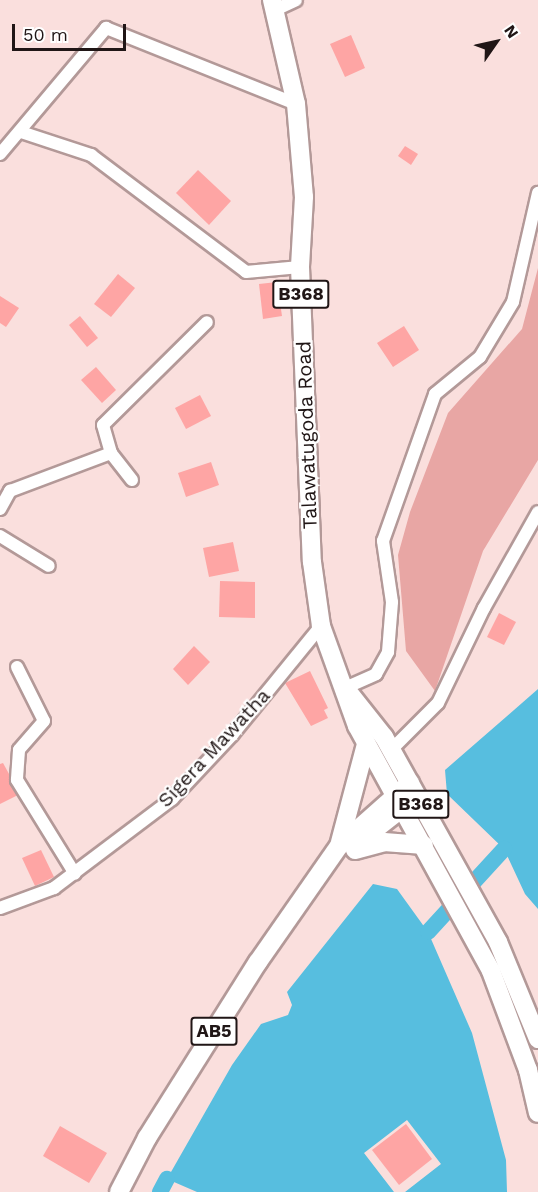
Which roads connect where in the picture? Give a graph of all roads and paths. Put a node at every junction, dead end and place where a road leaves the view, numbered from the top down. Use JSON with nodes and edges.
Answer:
{"nodes":[{"id":1,"x":296,"y":0,"type":"edge"},
{"id":2,"x":273,"y":5,"type":"edge"},
{"id":3,"x":296,"y":104,"type":"junction"},
{"id":4,"x":21,"y":132,"type":"junction"},
{"id":5,"x":0,"y":154,"type":"edge"},
{"id":6,"x":538,"y":193,"type":"edge"},
{"id":7,"x":300,"y":267,"type":"junction"},
{"id":8,"x":207,"y":322,"type":"dead end"},
{"id":9,"x":111,"y":453,"type":"junction"},
{"id":10,"x":132,"y":480,"type":"dead end"},
{"id":11,"x":0,"y":509,"type":"edge"},
{"id":12,"x":538,"y":512,"type":"edge"},
{"id":13,"x":0,"y":536,"type":"edge"},
{"id":14,"x":50,"y":566,"type":"dead end"},
{"id":15,"x":321,"y":626,"type":"junction"},
{"id":16,"x":17,"y":667,"type":"dead end"},
{"id":17,"x":345,"y":688,"type":"junction"},
{"id":18,"x":366,"y":744,"type":"junction"},
{"id":19,"x":392,"y":750,"type":"junction"},
{"id":20,"x":414,"y":790,"type":"junction"},
{"id":21,"x":398,"y":800,"type":"junction"},
{"id":22,"x":424,"y":845,"type":"junction"},
{"id":23,"x":341,"y":850,"type":"junction"},
{"id":24,"x":75,"y":874,"type":"junction"},
{"id":25,"x":451,"y":874,"type":"junction"},
{"id":26,"x":0,"y":908,"type":"edge"},
{"id":27,"x":490,"y":946,"type":"junction"},
{"id":28,"x":538,"y":1039,"type":"edge"},
{"id":29,"x":538,"y":1113,"type":"edge"},
{"id":30,"x":119,"y":1192,"type":"edge"}],
"edges":[{"from":1,"to":2,"type":"street"},
{"from":2,"to":3,"type":"main road","name":"Talawatugoda Road","number":"B368"},
{"from":3,"to":4,"type":"street"},
{"from":3,"to":7,"type":"main road","name":"Talawatugoda Road","number":"B368"},
{"from":4,"to":5,"type":"street"},
{"from":4,"to":7,"type":"street"},
{"from":6,"to":17,"type":"street"},
{"from":7,"to":15,"type":"main road","name":"Talawatugoda Road","number":"B368"},
{"from":8,"to":9,"type":"street"},
{"from":9,"to":10,"type":"street"},
{"from":9,"to":11,"type":"street"},
{"from":12,"to":19,"type":"street"},
{"from":13,"to":14,"type":"street"},
{"from":15,"to":17,"type":"main road","name":"Talawatugoda Road","number":"B368"},
{"from":15,"to":24,"type":"street","name":"Sigera Mawatha"},
{"from":16,"to":24,"type":"street"},
{"from":17,"to":18,"type":"main road","name":"Talawatugoda Road","number":"B368"},
{"from":17,"to":19,"type":"main road","name":"Talawatugoda Road","number":"B368"},
{"from":18,"to":21,"type":"main road","name":"Talawatugoda Road","number":"B368"},
{"from":18,"to":23,"type":"main road"},
{"from":19,"to":20,"type":"main road","name":"Talawatugoda Road","number":"B368"},
{"from":20,"to":21,"type":"main road"},
{"from":20,"to":25,"type":"main road","name":"Talawatugoda Road","number":"B368"},
{"from":21,"to":22,"type":"main road","name":"Talawatugoda Road","number":"B368"},
{"from":21,"to":23,"type":"main road","number":"AB5"},
{"from":22,"to":23,"type":"main road","number":"AB5"},
{"from":22,"to":25,"type":"main road","name":"Talawatugoda Road","number":"B368"},
{"from":23,"to":30,"type":"main road","number":"AB5"},
{"from":24,"to":26,"type":"street","name":"Sigera Mawatha"},
{"from":25,"to":27,"type":"main road","name":"Talawatugoda Road","number":"B368"},
{"from":27,"to":28,"type":"main road","name":"Talawatugoda Road","number":"B368"},
{"from":27,"to":29,"type":"main road","name":"Talawatugoda Road","number":"B368"}]}
